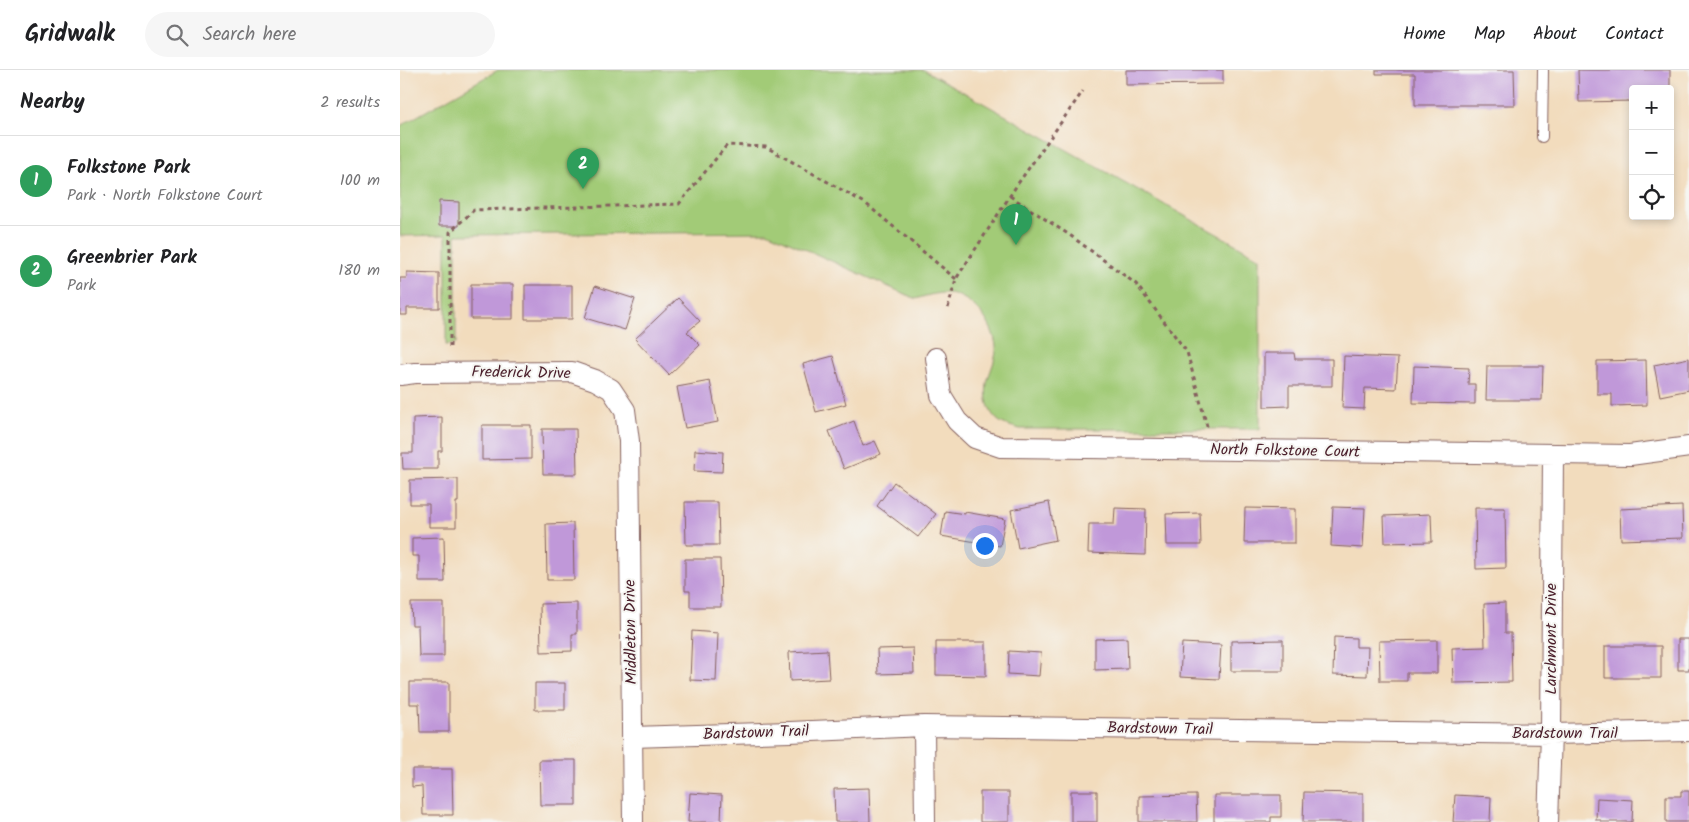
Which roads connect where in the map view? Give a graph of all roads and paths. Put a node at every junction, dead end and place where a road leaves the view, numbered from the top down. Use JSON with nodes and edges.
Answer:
{"nodes":[{"id":1,"x":1543,"y":70,"type":"edge"},
{"id":2,"x":1083,"y":91,"type":"dead end"},
{"id":3,"x":1542,"y":137,"type":"dead end"},
{"id":4,"x":1010,"y":196,"type":"junction"},
{"id":5,"x":956,"y":278,"type":"junction"},
{"id":6,"x":948,"y":308,"type":"dead end"},
{"id":7,"x":450,"y":347,"type":"dead end"},
{"id":8,"x":936,"y":358,"type":"dead end"},
{"id":9,"x":400,"y":375,"type":"edge"},
{"id":10,"x":1209,"y":433,"type":"dead end"},
{"id":11,"x":629,"y":441,"type":"joint"},
{"id":12,"x":1689,"y":447,"type":"edge"},
{"id":13,"x":1552,"y":455,"type":"junction"},
{"id":14,"x":924,"y":726,"type":"junction"},
{"id":15,"x":1689,"y":731,"type":"edge"},
{"id":16,"x":1551,"y":734,"type":"junction"},
{"id":17,"x":632,"y":737,"type":"junction"},
{"id":18,"x":633,"y":822,"type":"edge"},
{"id":19,"x":925,"y":822,"type":"edge"},
{"id":20,"x":1548,"y":822,"type":"edge"}],
"edges":[{"from":1,"to":3,"type":"lane"},
{"from":2,"to":4,"type":"path"},
{"from":4,"to":5,"type":"path"},
{"from":4,"to":10,"type":"path"},
{"from":5,"to":6,"type":"path"},
{"from":5,"to":7,"type":"path"},
{"from":8,"to":13,"type":"street","name":"North Folkstone Court"},
{"from":9,"to":11,"type":"street","name":"Frederick Drive"},
{"from":11,"to":17,"type":"street","name":"Middleton Drive"},
{"from":12,"to":13,"type":"street","name":"North Folkstone Court"},
{"from":13,"to":16,"type":"street","name":"Larchmont Drive"},
{"from":14,"to":16,"type":"street","name":"Bardstown Trail"},
{"from":14,"to":17,"type":"street","name":"Bardstown Trail"},
{"from":14,"to":19,"type":"street"},
{"from":15,"to":16,"type":"street","name":"Bardstown Trail"},
{"from":16,"to":20,"type":"street","name":"Larchmont Drive"},
{"from":17,"to":18,"type":"street","name":"Middleton Drive"}]}
